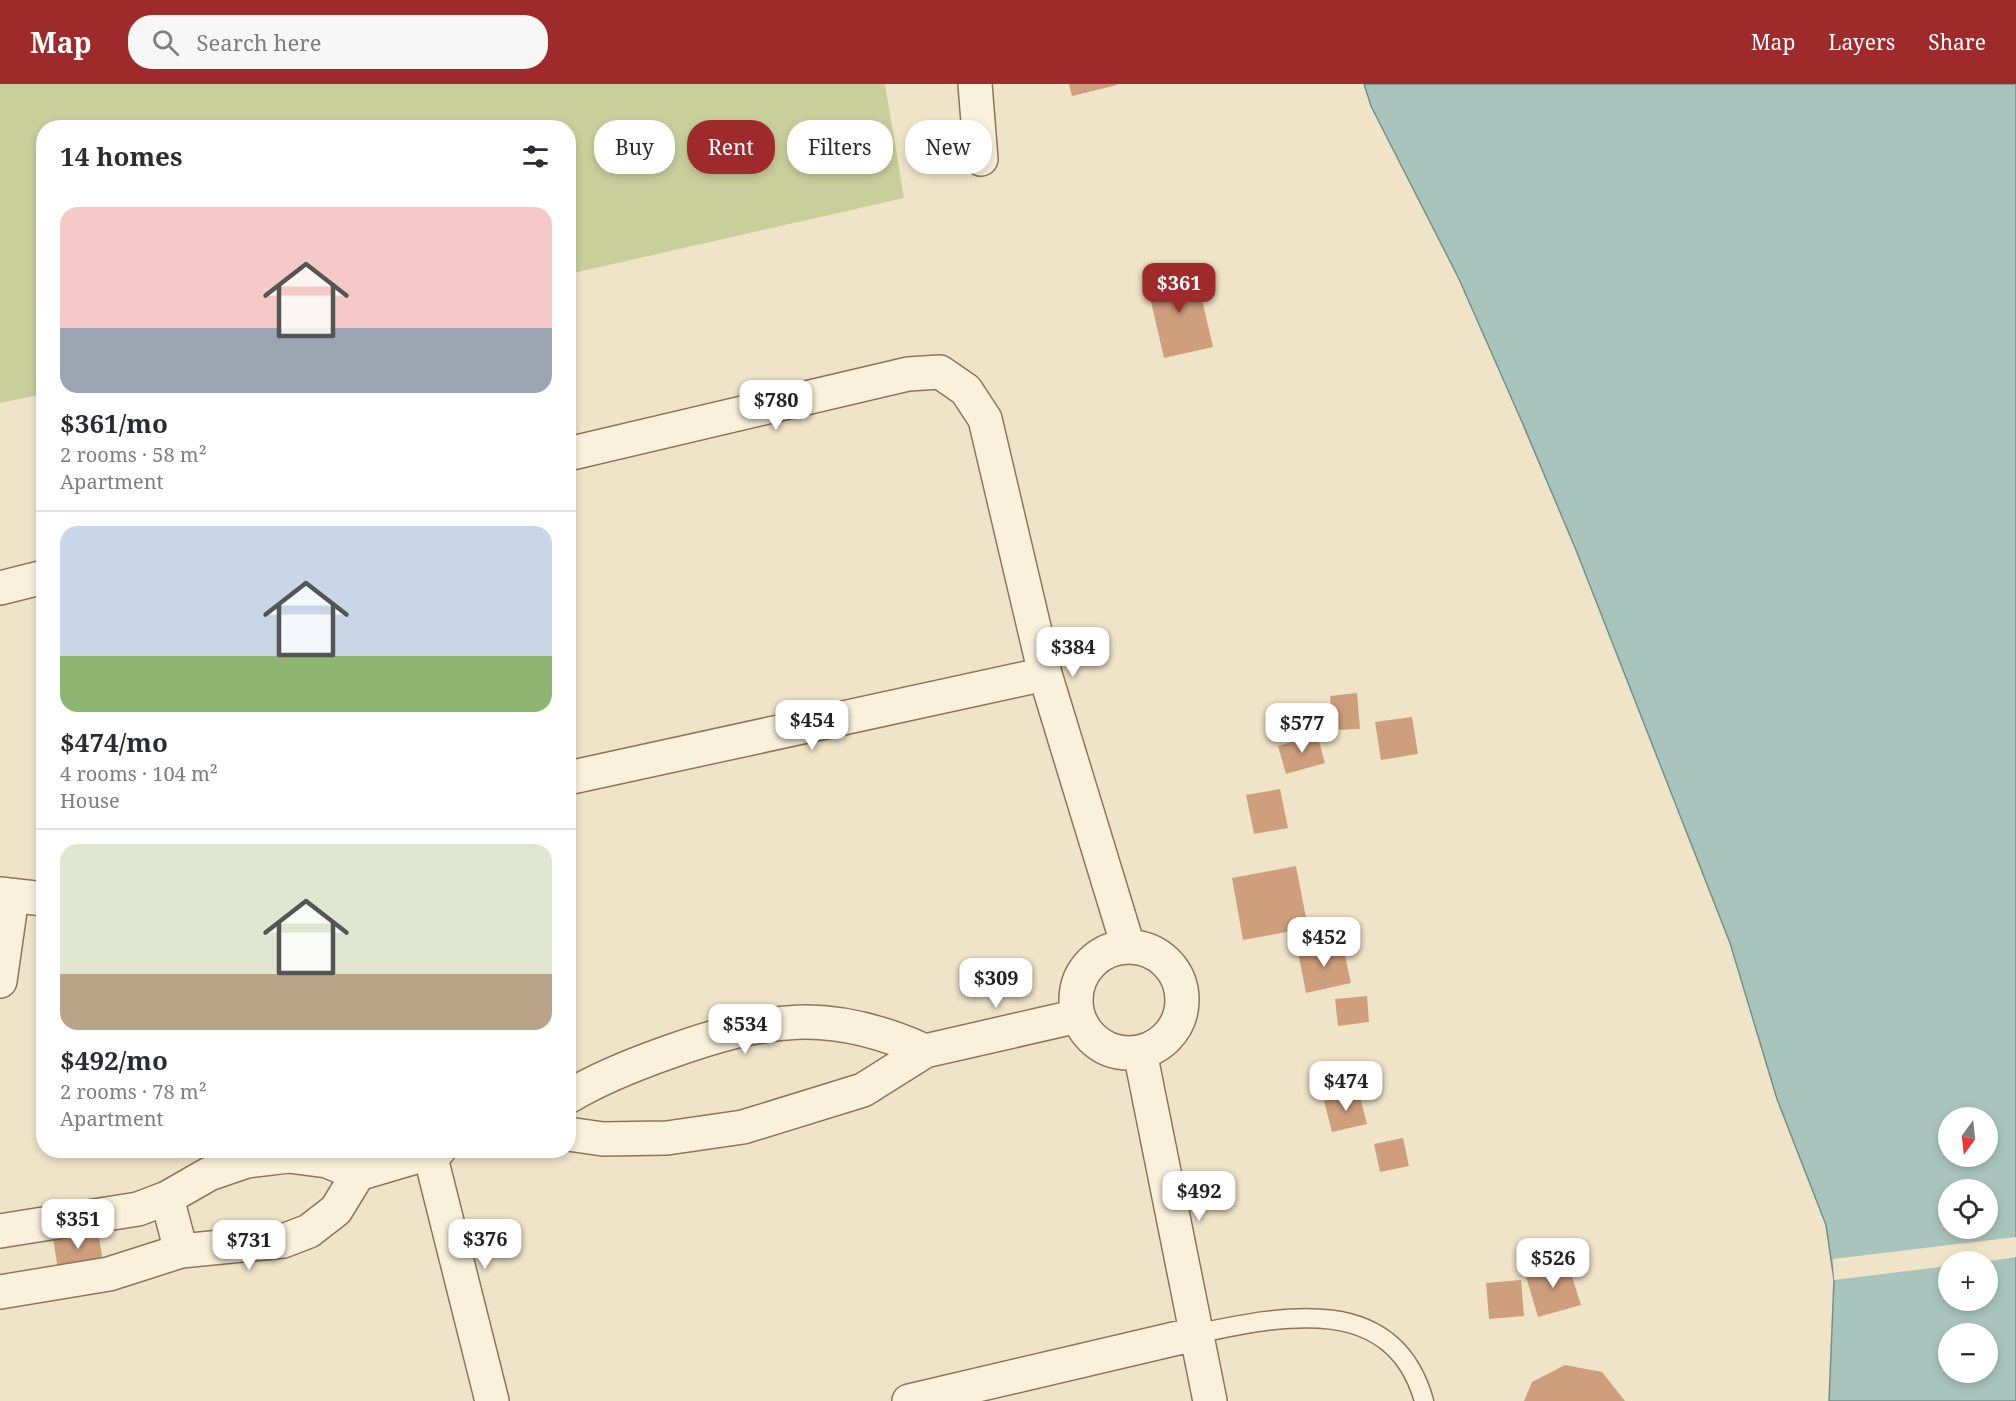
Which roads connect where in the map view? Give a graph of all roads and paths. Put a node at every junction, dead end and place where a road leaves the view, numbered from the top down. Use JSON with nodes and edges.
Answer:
{"nodes":[{"id":1,"x":975,"y":84,"type":"edge"},
{"id":2,"x":978,"y":120,"type":"edge"},
{"id":3,"x":576,"y":452,"type":"edge"},
{"id":4,"x":36,"y":579,"type":"edge"},
{"id":5,"x":0,"y":588,"type":"edge"},
{"id":6,"x":1045,"y":674,"type":"junction"},
{"id":7,"x":576,"y":776,"type":"edge"},
{"id":8,"x":19,"y":897,"type":"edge"},
{"id":9,"x":1128,"y":946,"type":"junction"},
{"id":10,"x":0,"y":981,"type":"edge"},
{"id":11,"x":1078,"y":1016,"type":"junction"},
{"id":12,"x":926,"y":1051,"type":"junction"},
{"id":13,"x":1140,"y":1052,"type":"junction"},
{"id":14,"x":576,"y":1092,"type":"edge"},
{"id":15,"x":576,"y":1135,"type":"edge"},
{"id":16,"x":272,"y":1158,"type":"edge"},
{"id":17,"x":304,"y":1158,"type":"edge"},
{"id":18,"x":409,"y":1158,"type":"edge"},
{"id":19,"x":434,"y":1158,"type":"edge"},
{"id":20,"x":358,"y":1174,"type":"junction"},
{"id":21,"x":167,"y":1198,"type":"junction"},
{"id":22,"x":0,"y":1231,"type":"edge"},
{"id":23,"x":181,"y":1251,"type":"junction"},
{"id":24,"x":0,"y":1292,"type":"edge"},
{"id":25,"x":1195,"y":1334,"type":"junction"},
{"id":26,"x":492,"y":1401,"type":"edge"},
{"id":27,"x":909,"y":1401,"type":"edge"},
{"id":28,"x":1210,"y":1401,"type":"edge"},
{"id":29,"x":1424,"y":1401,"type":"edge"}],
"edges":[{"from":1,"to":2,"type":"street"},
{"from":3,"to":6,"type":"street"},
{"from":4,"to":5,"type":"street"},
{"from":6,"to":7,"type":"street"},
{"from":6,"to":9,"type":"street"},
{"from":8,"to":10,"type":"street"},
{"from":9,"to":11,"type":"street"},
{"from":9,"to":13,"type":"street"},
{"from":11,"to":12,"type":"street"},
{"from":11,"to":13,"type":"street"},
{"from":12,"to":14,"type":"street"},
{"from":12,"to":15,"type":"street"},
{"from":13,"to":25,"type":"street"},
{"from":16,"to":21,"type":"street"},
{"from":17,"to":20,"type":"street"},
{"from":18,"to":20,"type":"street"},
{"from":19,"to":26,"type":"street"},
{"from":20,"to":23,"type":"street"},
{"from":21,"to":22,"type":"street"},
{"from":21,"to":23,"type":"street"},
{"from":23,"to":24,"type":"street"},
{"from":25,"to":27,"type":"street"},
{"from":25,"to":28,"type":"street"},
{"from":25,"to":29,"type":"lane"}]}
